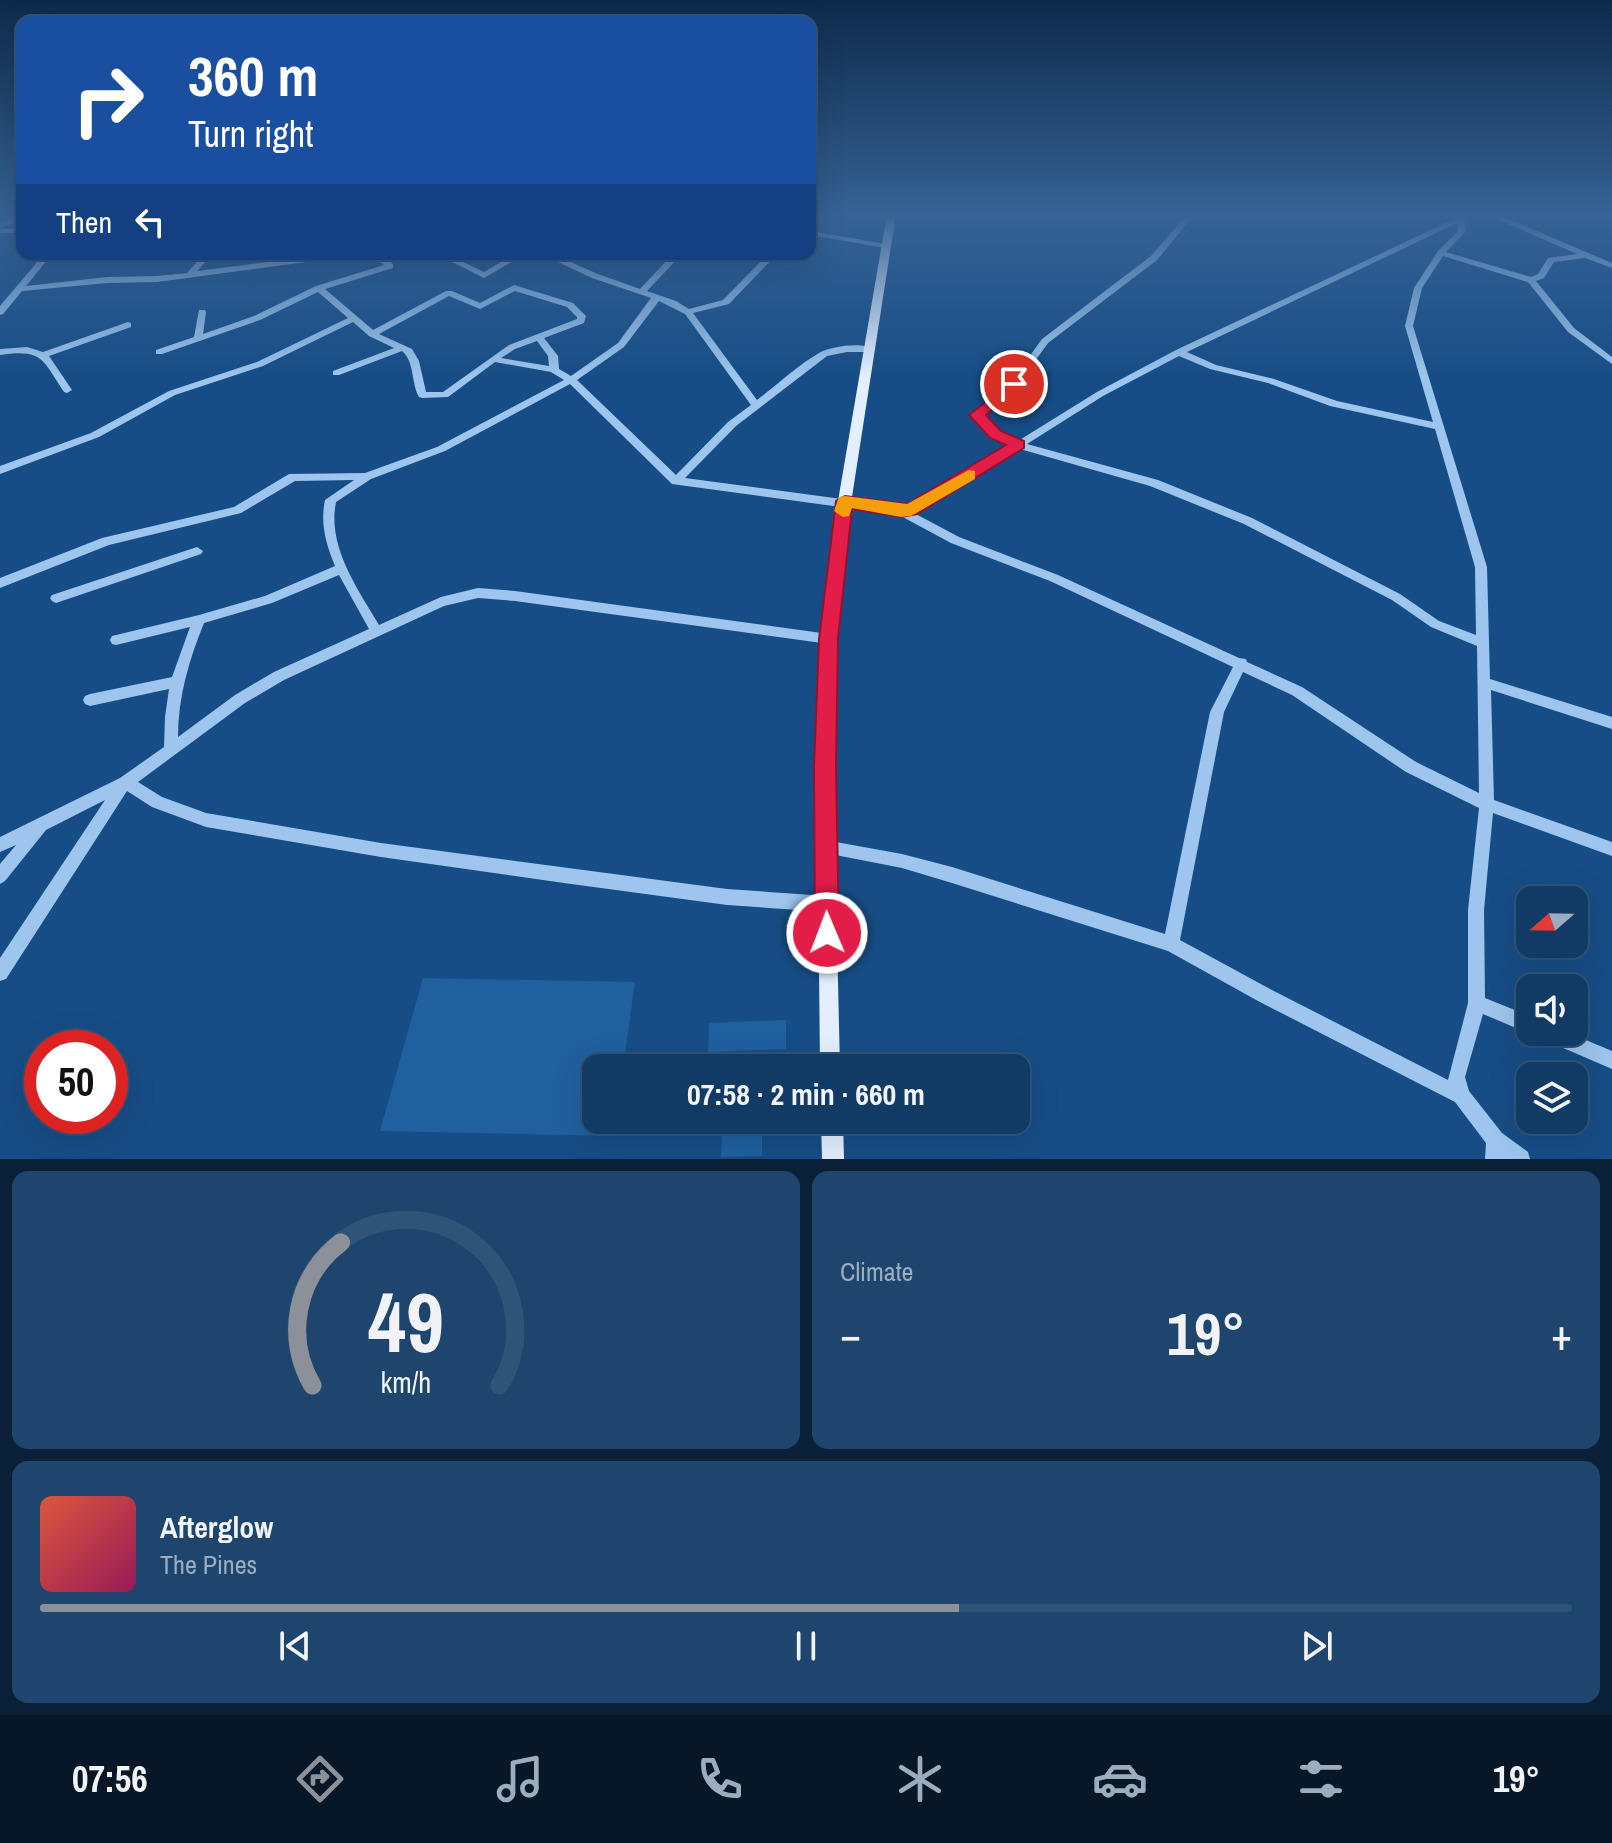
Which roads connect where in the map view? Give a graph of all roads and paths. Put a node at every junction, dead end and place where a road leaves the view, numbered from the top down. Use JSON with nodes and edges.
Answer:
{"nodes":[{"id":1,"x":37,"y":268,"type":"edge"},
{"id":2,"x":196,"y":268,"type":"edge"},
{"id":3,"x":232,"y":268,"type":"edge"},
{"id":4,"x":383,"y":268,"type":"edge"},
{"id":5,"x":470,"y":268,"type":"edge"},
{"id":6,"x":496,"y":268,"type":"edge"},
{"id":7,"x":577,"y":268,"type":"edge"},
{"id":8,"x":664,"y":268,"type":"edge"},
{"id":9,"x":759,"y":268,"type":"edge"},
{"id":10,"x":883,"y":268,"type":"edge"},
{"id":11,"x":1141,"y":268,"type":"edge"},
{"id":12,"x":1353,"y":268,"type":"edge"},
{"id":13,"x":1431,"y":268,"type":"edge"},
{"id":14,"x":1491,"y":268,"type":"edge"},
{"id":15,"x":1546,"y":268,"type":"edge"},
{"id":16,"x":191,"y":273,"type":"junction"},
{"id":17,"x":1531,"y":280,"type":"junction"},
{"id":18,"x":319,"y":288,"type":"junction"},
{"id":19,"x":20,"y":289,"type":"junction"},
{"id":20,"x":642,"y":291,"type":"junction"},
{"id":21,"x":657,"y":297,"type":"junction"},
{"id":22,"x":0,"y":312,"type":"edge"},
{"id":23,"x":202,"y":312,"type":"dead end"},
{"id":24,"x":688,"y":312,"type":"junction"},
{"id":25,"x":353,"y":319,"type":"junction"},
{"id":26,"x":128,"y":325,"type":"dead end"},
{"id":27,"x":372,"y":334,"type":"junction"},
{"id":28,"x":538,"y":336,"type":"junction"},
{"id":29,"x":198,"y":339,"type":"junction"},
{"id":30,"x":402,"y":348,"type":"junction"},
{"id":31,"x":870,"y":349,"type":"junction"},
{"id":32,"x":0,"y":352,"type":"edge"},
{"id":33,"x":159,"y":352,"type":"dead end"},
{"id":34,"x":1179,"y":352,"type":"junction"},
{"id":35,"x":43,"y":355,"type":"junction"},
{"id":36,"x":493,"y":359,"type":"junction"},
{"id":37,"x":1612,"y":361,"type":"edge"},
{"id":38,"x":554,"y":370,"type":"junction"},
{"id":39,"x":336,"y":373,"type":"dead end"},
{"id":40,"x":571,"y":380,"type":"junction"},
{"id":41,"x":67,"y":390,"type":"dead end"},
{"id":42,"x":756,"y":405,"type":"junction"},
{"id":43,"x":1439,"y":427,"type":"junction"},
{"id":44,"x":1018,"y":445,"type":"junction"},
{"id":45,"x":0,"y":470,"type":"edge"},
{"id":46,"x":367,"y":476,"type":"junction"},
{"id":47,"x":676,"y":481,"type":"junction"},
{"id":48,"x":845,"y":501,"type":"junction"},
{"id":49,"x":901,"y":511,"type":"junction"},
{"id":50,"x":197,"y":551,"type":"dead end"},
{"id":51,"x":340,"y":569,"type":"junction"},
{"id":52,"x":0,"y":583,"type":"edge"},
{"id":53,"x":56,"y":598,"type":"dead end"},
{"id":54,"x":199,"y":620,"type":"junction"},
{"id":55,"x":376,"y":631,"type":"junction"},
{"id":56,"x":829,"y":639,"type":"junction"},
{"id":57,"x":116,"y":640,"type":"dead end"},
{"id":58,"x":1481,"y":642,"type":"junction"},
{"id":59,"x":1241,"y":663,"type":"junction"},
{"id":60,"x":176,"y":682,"type":"junction"},
{"id":61,"x":1485,"y":683,"type":"junction"},
{"id":62,"x":90,"y":700,"type":"dead end"},
{"id":63,"x":1612,"y":723,"type":"edge"},
{"id":64,"x":171,"y":751,"type":"junction"},
{"id":65,"x":125,"y":783,"type":"junction"},
{"id":66,"x":1487,"y":804,"type":"junction"},
{"id":67,"x":42,"y":826,"type":"junction"},
{"id":68,"x":0,"y":845,"type":"edge"},
{"id":69,"x":825,"y":847,"type":"junction"},
{"id":70,"x":1612,"y":849,"type":"edge"},
{"id":71,"x":0,"y":876,"type":"edge"},
{"id":72,"x":826,"y":904,"type":"junction"},
{"id":73,"x":1171,"y":944,"type":"junction"},
{"id":74,"x":0,"y":973,"type":"edge"},
{"id":75,"x":1477,"y":1003,"type":"junction"},
{"id":76,"x":1516,"y":1019,"type":"edge"},
{"id":77,"x":1579,"y":1046,"type":"edge"},
{"id":78,"x":830,"y":1054,"type":"edge"},
{"id":79,"x":1612,"y":1060,"type":"edge"},
{"id":80,"x":1461,"y":1096,"type":"junction"},
{"id":81,"x":832,"y":1134,"type":"edge"},
{"id":82,"x":1494,"y":1150,"type":"edge"},
{"id":83,"x":833,"y":1159,"type":"edge"},
{"id":84,"x":1521,"y":1159,"type":"edge"}],
"edges":[{"from":1,"to":19,"type":"street"},
{"from":2,"to":16,"type":"street"},
{"from":3,"to":16,"type":"street"},
{"from":4,"to":18,"type":"street"},
{"from":5,"to":6,"type":"street"},
{"from":7,"to":20,"type":"street"},
{"from":8,"to":20,"type":"street"},
{"from":9,"to":24,"type":"street"},
{"from":10,"to":31,"type":"main road"},
{"from":11,"to":44,"type":"street"},
{"from":12,"to":34,"type":"street"},
{"from":13,"to":43,"type":"street"},
{"from":14,"to":17,"type":"street"},
{"from":15,"to":17,"type":"street"},
{"from":16,"to":19,"type":"street"},
{"from":17,"to":37,"type":"street"},
{"from":18,"to":25,"type":"street"},
{"from":18,"to":29,"type":"street"},
{"from":19,"to":22,"type":"street"},
{"from":20,"to":21,"type":"street"},
{"from":21,"to":24,"type":"street"},
{"from":21,"to":40,"type":"street"},
{"from":23,"to":29,"type":"street"},
{"from":24,"to":42,"type":"street"},
{"from":25,"to":27,"type":"street"},
{"from":25,"to":45,"type":"street"},
{"from":26,"to":35,"type":"street"},
{"from":27,"to":28,"type":"street"},
{"from":27,"to":30,"type":"street"},
{"from":28,"to":36,"type":"street"},
{"from":28,"to":38,"type":"street"},
{"from":29,"to":33,"type":"street"},
{"from":30,"to":36,"type":"street"},
{"from":30,"to":39,"type":"street"},
{"from":31,"to":42,"type":"street"},
{"from":31,"to":48,"type":"main road"},
{"from":32,"to":35,"type":"street"},
{"from":34,"to":43,"type":"street"},
{"from":34,"to":44,"type":"street"},
{"from":35,"to":41,"type":"street"},
{"from":36,"to":38,"type":"street"},
{"from":38,"to":40,"type":"street"},
{"from":40,"to":46,"type":"street"},
{"from":40,"to":47,"type":"street"},
{"from":42,"to":47,"type":"street"},
{"from":43,"to":58,"type":"street"},
{"from":44,"to":49,"type":"street"},
{"from":44,"to":58,"type":"street"},
{"from":46,"to":51,"type":"street"},
{"from":46,"to":52,"type":"street"},
{"from":47,"to":48,"type":"street"},
{"from":48,"to":49,"type":"street"},
{"from":48,"to":56,"type":"main road"},
{"from":49,"to":59,"type":"street"},
{"from":50,"to":53,"type":"street"},
{"from":51,"to":54,"type":"street"},
{"from":51,"to":55,"type":"street"},
{"from":54,"to":57,"type":"street"},
{"from":54,"to":60,"type":"street"},
{"from":55,"to":56,"type":"street"},
{"from":55,"to":64,"type":"street"},
{"from":56,"to":69,"type":"main road"},
{"from":58,"to":61,"type":"street"},
{"from":59,"to":66,"type":"street"},
{"from":59,"to":73,"type":"street"},
{"from":60,"to":62,"type":"street"},
{"from":60,"to":64,"type":"street"},
{"from":61,"to":63,"type":"street"},
{"from":61,"to":66,"type":"street"},
{"from":64,"to":65,"type":"street"},
{"from":65,"to":67,"type":"street"},
{"from":65,"to":72,"type":"street"},
{"from":65,"to":74,"type":"street"},
{"from":66,"to":70,"type":"street"},
{"from":66,"to":75,"type":"street"},
{"from":67,"to":68,"type":"street"},
{"from":67,"to":71,"type":"street"},
{"from":69,"to":72,"type":"main road"},
{"from":69,"to":73,"type":"street"},
{"from":72,"to":78,"type":"main road"},
{"from":73,"to":80,"type":"street"},
{"from":75,"to":76,"type":"street"},
{"from":75,"to":80,"type":"street"},
{"from":77,"to":79,"type":"street"},
{"from":80,"to":82,"type":"street"},
{"from":81,"to":83,"type":"main road"},
{"from":82,"to":84,"type":"street"}]}
